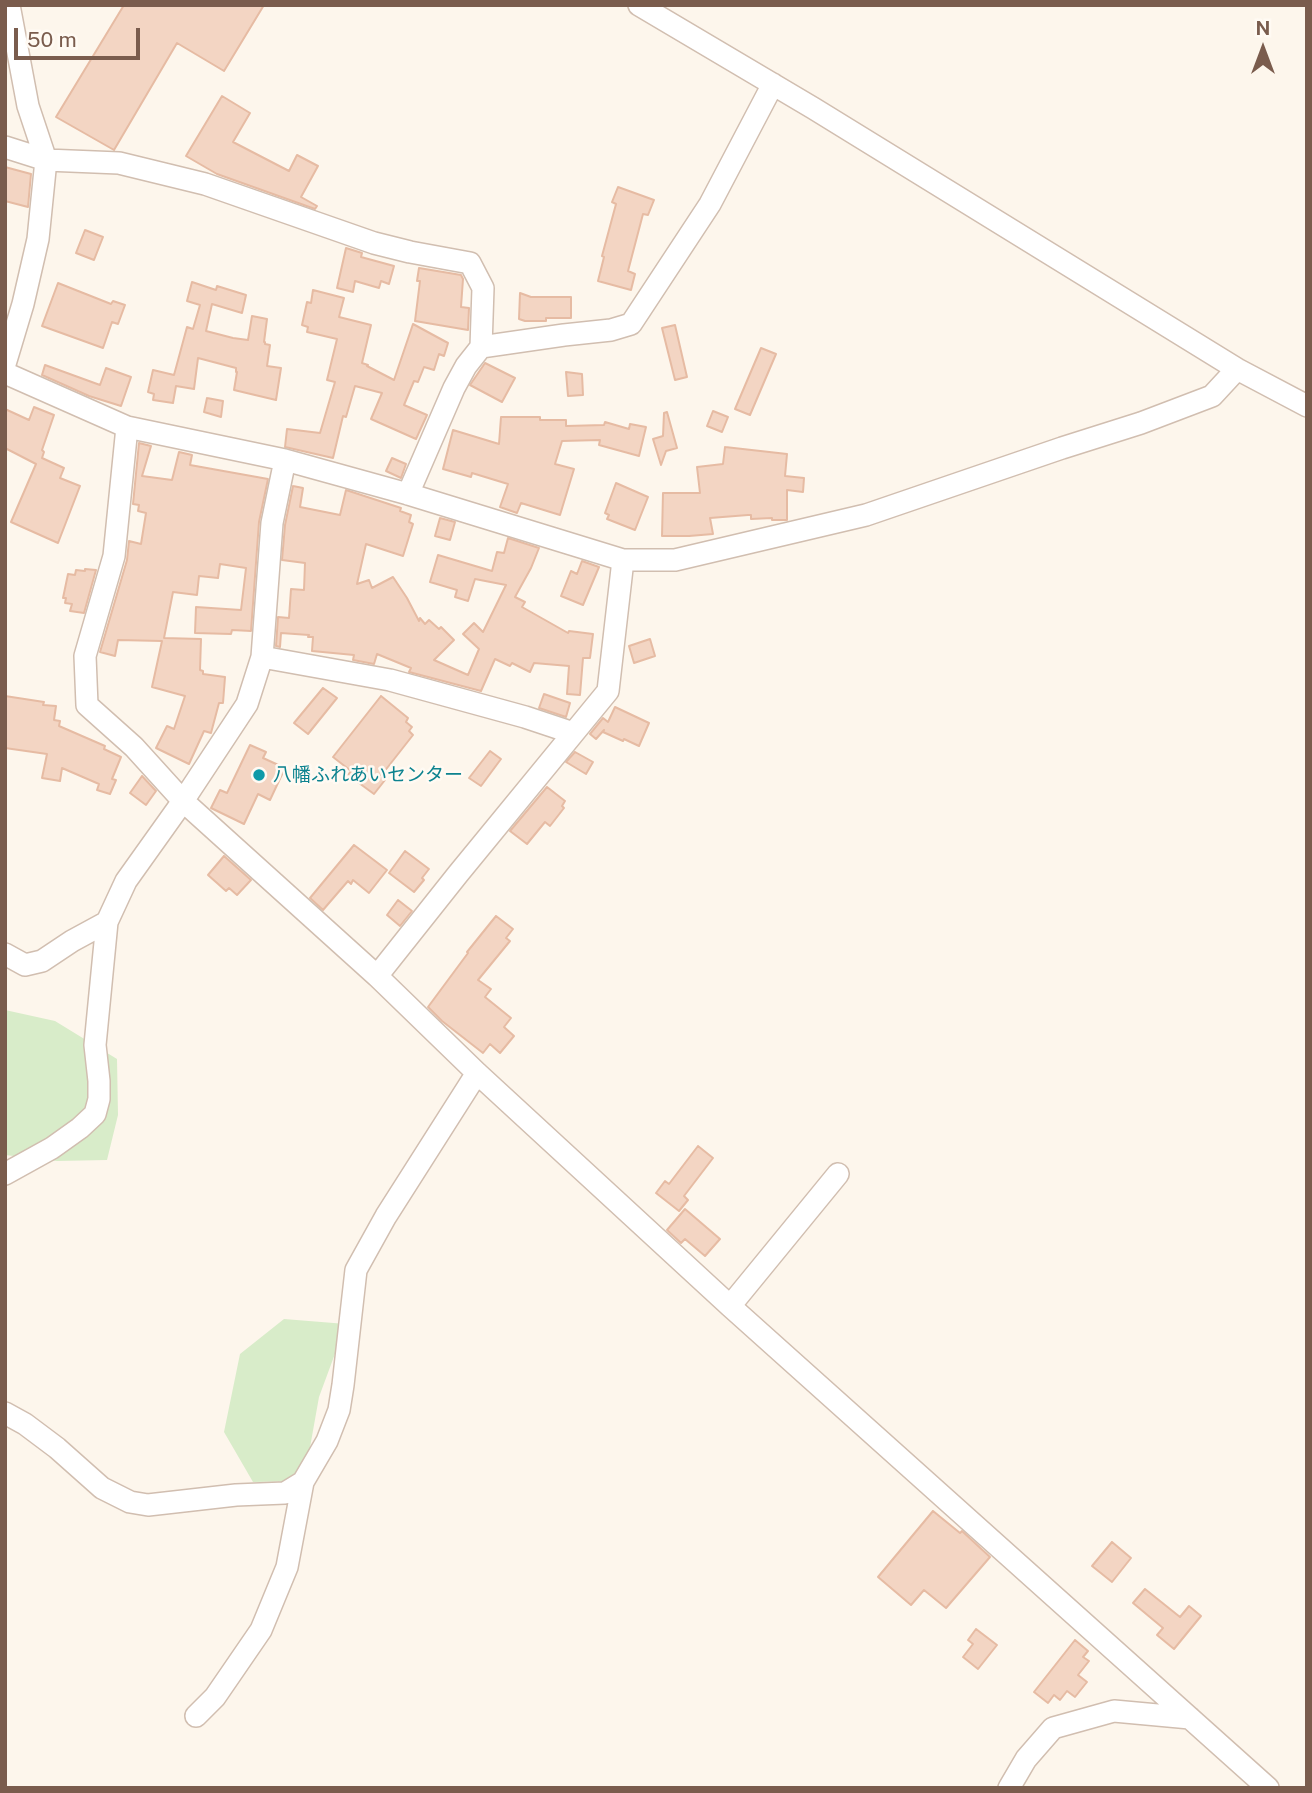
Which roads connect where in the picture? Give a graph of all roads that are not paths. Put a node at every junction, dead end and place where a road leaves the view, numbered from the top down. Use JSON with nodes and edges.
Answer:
{"nodes":[{"id":1,"x":9,"y":5,"type":"edge"},
{"id":2,"x":639,"y":5,"type":"edge"},
{"id":3,"x":773,"y":84,"type":"junction"},
{"id":4,"x":5,"y":147,"type":"edge"},
{"id":5,"x":46,"y":160,"type":"junction"},
{"id":6,"x":481,"y":347,"type":"junction"},
{"id":7,"x":5,"y":364,"type":"edge"},
{"id":8,"x":1237,"y":369,"type":"junction"},
{"id":9,"x":5,"y":373,"type":"edge"},
{"id":10,"x":1307,"y":406,"type":"edge"},
{"id":11,"x":127,"y":427,"type":"junction"},
{"id":12,"x":285,"y":460,"type":"junction"},
{"id":13,"x":408,"y":494,"type":"junction"},
{"id":14,"x":623,"y":560,"type":"junction"},
{"id":15,"x":262,"y":657,"type":"junction"},
{"id":16,"x":573,"y":733,"type":"junction"},
{"id":17,"x":183,"y":802,"type":"junction"},
{"id":18,"x":107,"y":922,"type":"junction"},
{"id":19,"x":5,"y":954,"type":"edge"},
{"id":20,"x":377,"y":976,"type":"junction"},
{"id":21,"x":477,"y":1073,"type":"junction"},
{"id":22,"x":5,"y":1174,"type":"edge"},
{"id":23,"x":838,"y":1174,"type":"dead end"},
{"id":24,"x":730,"y":1306,"type":"junction"},
{"id":25,"x":5,"y":1413,"type":"edge"},
{"id":26,"x":303,"y":1482,"type":"junction"},
{"id":27,"x":195,"y":1716,"type":"dead end"},
{"id":28,"x":1190,"y":1718,"type":"junction"},
{"id":29,"x":1009,"y":1788,"type":"edge"},
{"id":30,"x":1268,"y":1788,"type":"edge"}],
"edges":[{"from":1,"to":5,"type":"street"},
{"from":2,"to":3,"type":"street"},
{"from":3,"to":6,"type":"street"},
{"from":3,"to":8,"type":"street"},
{"from":4,"to":5,"type":"street"},
{"from":5,"to":6,"type":"street"},
{"from":5,"to":7,"type":"street"},
{"from":6,"to":13,"type":"street"},
{"from":8,"to":10,"type":"street"},
{"from":8,"to":14,"type":"street"},
{"from":9,"to":11,"type":"street"},
{"from":11,"to":12,"type":"street"},
{"from":11,"to":17,"type":"street"},
{"from":12,"to":13,"type":"street"},
{"from":12,"to":15,"type":"street"},
{"from":13,"to":14,"type":"street"},
{"from":14,"to":16,"type":"street"},
{"from":15,"to":16,"type":"street"},
{"from":15,"to":17,"type":"street"},
{"from":16,"to":20,"type":"street"},
{"from":17,"to":18,"type":"street"},
{"from":17,"to":20,"type":"street"},
{"from":18,"to":19,"type":"street"},
{"from":18,"to":22,"type":"street"},
{"from":20,"to":21,"type":"street"},
{"from":21,"to":24,"type":"street"},
{"from":21,"to":26,"type":"street"},
{"from":23,"to":24,"type":"street"},
{"from":24,"to":28,"type":"street"},
{"from":25,"to":26,"type":"street"},
{"from":26,"to":27,"type":"street"},
{"from":28,"to":29,"type":"street"},
{"from":28,"to":30,"type":"street"}]}
